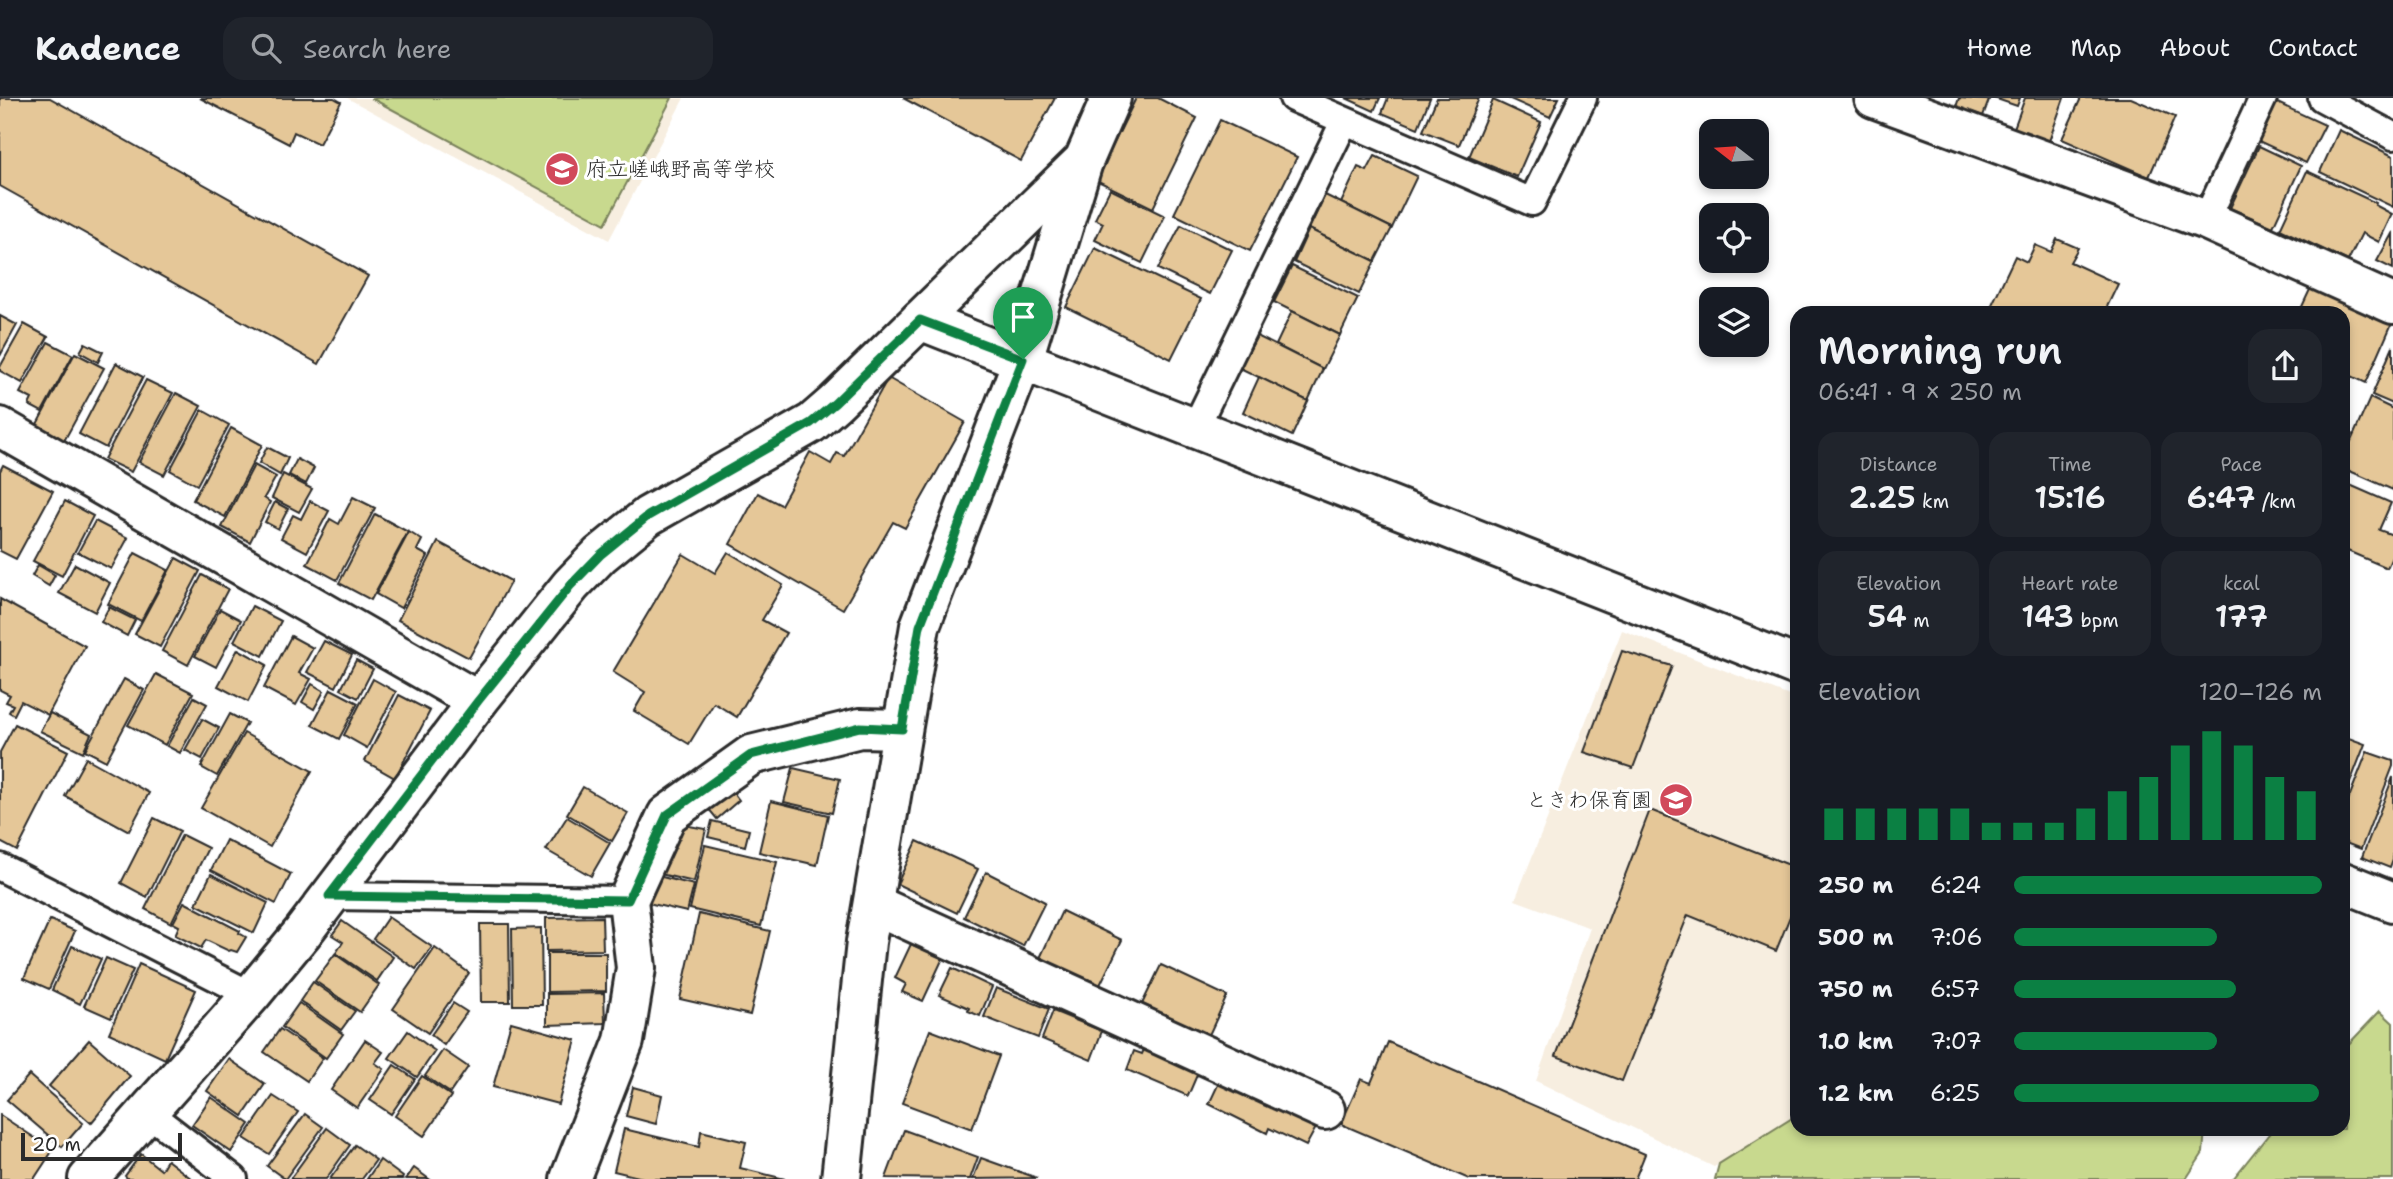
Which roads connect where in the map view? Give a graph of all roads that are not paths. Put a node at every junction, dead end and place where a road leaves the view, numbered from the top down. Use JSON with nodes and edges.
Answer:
{"nodes":[{"id":1,"x":1111,"y":98,"type":"edge"},
{"id":2,"x":1293,"y":98,"type":"edge"},
{"id":3,"x":1583,"y":98,"type":"edge"},
{"id":4,"x":1874,"y":98,"type":"edge"},
{"id":5,"x":2263,"y":98,"type":"edge"},
{"id":6,"x":2322,"y":98,"type":"edge"},
{"id":7,"x":1344,"y":122,"type":"junction"},
{"id":8,"x":2393,"y":136,"type":"edge"},
{"id":9,"x":1084,"y":160,"type":"junction"},
{"id":10,"x":2206,"y":220,"type":"junction"},
{"id":11,"x":2393,"y":304,"type":"edge"},
{"id":12,"x":920,"y":320,"type":"junction"},
{"id":13,"x":1023,"y":359,"type":"junction"},
{"id":14,"x":0,"y":427,"type":"edge"},
{"id":15,"x":1195,"y":428,"type":"junction"},
{"id":16,"x":1790,"y":663,"type":"edge"},
{"id":17,"x":478,"y":701,"type":"junction"},
{"id":18,"x":902,"y":729,"type":"junction"},
{"id":19,"x":0,"y":867,"type":"edge"},
{"id":20,"x":2350,"y":885,"type":"edge"},
{"id":21,"x":329,"y":896,"type":"junction"},
{"id":22,"x":628,"y":900,"type":"junction"},
{"id":23,"x":2393,"y":902,"type":"edge"},
{"id":24,"x":873,"y":904,"type":"junction"},
{"id":25,"x":251,"y":995,"type":"junction"},
{"id":26,"x":1325,"y":1110,"type":"dead end"},
{"id":27,"x":147,"y":1112,"type":"junction"},
{"id":28,"x":88,"y":1179,"type":"edge"},
{"id":29,"x":234,"y":1179,"type":"edge"},
{"id":30,"x":570,"y":1179,"type":"edge"},
{"id":31,"x":841,"y":1179,"type":"edge"}],
"edges":[{"from":1,"to":9,"type":"street"},
{"from":2,"to":7,"type":"lane"},
{"from":3,"to":7,"type":"lane"},
{"from":4,"to":10,"type":"street"},
{"from":5,"to":10,"type":"lane"},
{"from":6,"to":8,"type":"lane"},
{"from":7,"to":15,"type":"lane"},
{"from":9,"to":12,"type":"street"},
{"from":9,"to":13,"type":"street"},
{"from":10,"to":11,"type":"street"},
{"from":12,"to":13,"type":"street"},
{"from":12,"to":17,"type":"street"},
{"from":13,"to":15,"type":"street"},
{"from":13,"to":18,"type":"street"},
{"from":14,"to":17,"type":"street"},
{"from":15,"to":16,"type":"street"},
{"from":17,"to":21,"type":"street"},
{"from":18,"to":22,"type":"street"},
{"from":18,"to":24,"type":"street"},
{"from":19,"to":25,"type":"lane"},
{"from":20,"to":23,"type":"street"},
{"from":21,"to":22,"type":"lane"},
{"from":21,"to":25,"type":"street"},
{"from":22,"to":30,"type":"street"},
{"from":24,"to":26,"type":"street"},
{"from":24,"to":31,"type":"street"},
{"from":25,"to":27,"type":"street"},
{"from":27,"to":28,"type":"street"},
{"from":27,"to":29,"type":"lane"}]}
